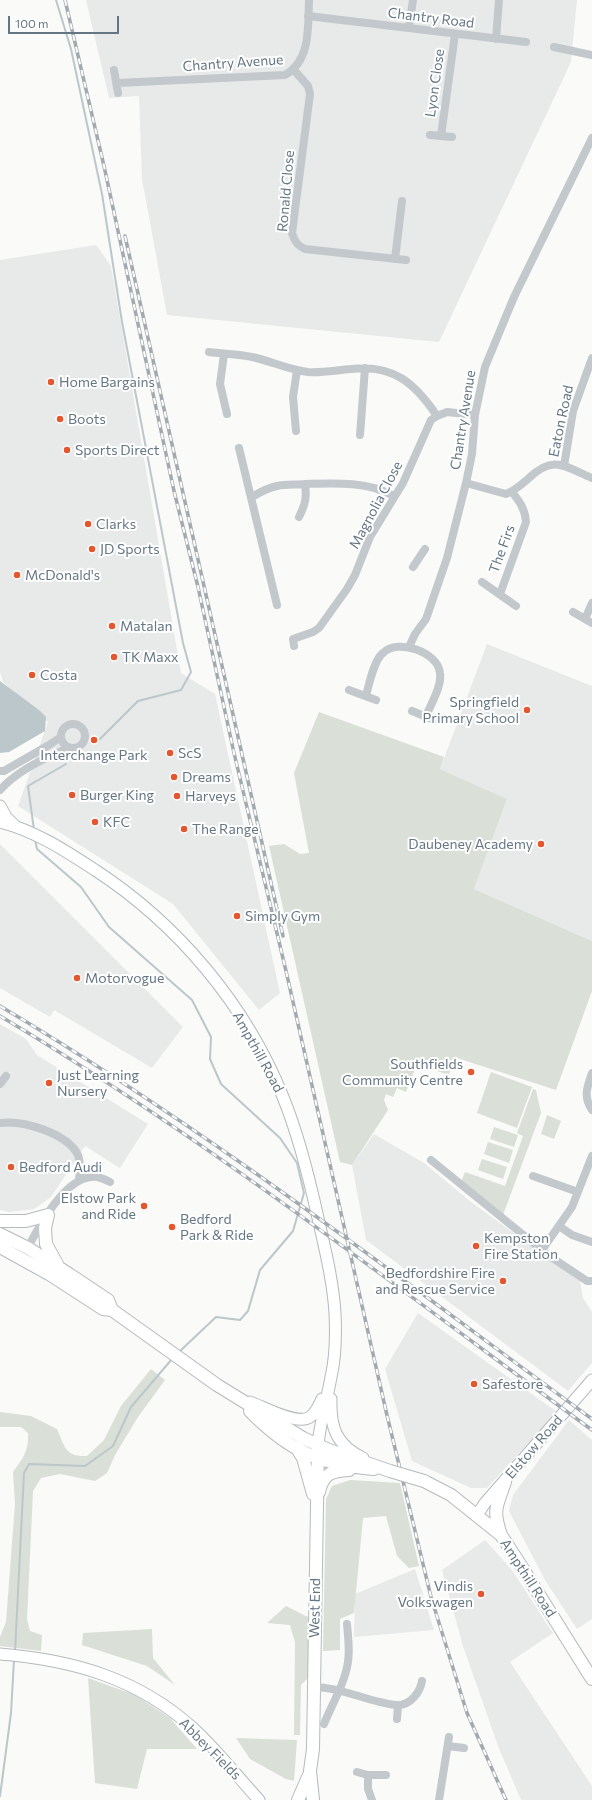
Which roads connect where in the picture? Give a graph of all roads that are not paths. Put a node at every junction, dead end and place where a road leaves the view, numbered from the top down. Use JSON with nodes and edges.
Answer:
{"nodes":[{"id":1,"x":309,"y":0,"type":"edge"},
{"id":2,"x":413,"y":0,"type":"edge"},
{"id":3,"x":499,"y":0,"type":"edge"},
{"id":4,"x":308,"y":16,"type":"junction"},
{"id":5,"x":410,"y":28,"type":"junction"},
{"id":6,"x":455,"y":34,"type":"junction"},
{"id":7,"x":496,"y":39,"type":"junction"},
{"id":8,"x":526,"y":42,"type":"dead end"},
{"id":9,"x":554,"y":47,"type":"dead end"},
{"id":10,"x":592,"y":55,"type":"edge"},
{"id":11,"x":114,"y":70,"type":"dead end"},
{"id":12,"x":294,"y":70,"type":"junction"},
{"id":13,"x":117,"y":83,"type":"junction"},
{"id":14,"x":118,"y":93,"type":"dead end"},
{"id":15,"x":430,"y":134,"type":"dead end"},
{"id":16,"x":441,"y":136,"type":"junction"},
{"id":17,"x":452,"y":137,"type":"dead end"},
{"id":18,"x":592,"y":138,"type":"edge"},
{"id":19,"x":402,"y":201,"type":"dead end"},
{"id":20,"x":395,"y":259,"type":"junction"},
{"id":21,"x":406,"y":260,"type":"dead end"},
{"id":22,"x":210,"y":352,"type":"dead end"},
{"id":23,"x":224,"y":354,"type":"junction"},
{"id":24,"x":592,"y":358,"type":"edge"},
{"id":25,"x":365,"y":368,"type":"junction"},
{"id":26,"x":297,"y":370,"type":"junction"},
{"id":27,"x":227,"y":414,"type":"dead end"},
{"id":28,"x":475,"y":415,"type":"junction"},
{"id":29,"x":437,"y":416,"type":"junction"},
{"id":30,"x":296,"y":431,"type":"dead end"},
{"id":31,"x":360,"y":435,"type":"dead end"},
{"id":32,"x":240,"y":448,"type":"dead end"},
{"id":33,"x":564,"y":466,"type":"junction"},
{"id":34,"x":592,"y":478,"type":"edge"},
{"id":35,"x":466,"y":483,"type":"junction"},
{"id":36,"x":305,"y":484,"type":"junction"},
{"id":37,"x":512,"y":492,"type":"junction"},
{"id":38,"x":394,"y":496,"type":"junction"},
{"id":39,"x":252,"y":497,"type":"junction"},
{"id":40,"x":299,"y":517,"type":"dead end"},
{"id":41,"x":425,"y":549,"type":"dead end"},
{"id":42,"x":414,"y":566,"type":"dead end"},
{"id":43,"x":482,"y":582,"type":"dead end"},
{"id":44,"x":500,"y":594,"type":"junction"},
{"id":45,"x":592,"y":603,"type":"edge"},
{"id":46,"x":277,"y":605,"type":"dead end"},
{"id":47,"x":516,"y":606,"type":"dead end"},
{"id":48,"x":573,"y":612,"type":"dead end"},
{"id":49,"x":588,"y":621,"type":"edge"},
{"id":50,"x":294,"y":646,"type":"dead end"},
{"id":51,"x":409,"y":647,"type":"junction"},
{"id":52,"x":349,"y":690,"type":"dead end"},
{"id":53,"x":366,"y":696,"type":"junction"},
{"id":54,"x":376,"y":700,"type":"dead end"},
{"id":55,"x":412,"y":711,"type":"dead end"},
{"id":56,"x":426,"y":716,"type":"junction"},
{"id":57,"x":434,"y":720,"type":"dead end"},
{"id":58,"x":61,"y":737,"type":"junction"},
{"id":59,"x":69,"y":748,"type":"junction"},
{"id":60,"x":0,"y":771,"type":"edge"},
{"id":61,"x":0,"y":790,"type":"edge"},
{"id":62,"x":0,"y":806,"type":"edge"},
{"id":63,"x":0,"y":822,"type":"edge"},
{"id":64,"x":14,"y":825,"type":"junction"},
{"id":65,"x":592,"y":1073,"type":"edge"},
{"id":66,"x":6,"y":1076,"type":"dead end"},
{"id":67,"x":0,"y":1084,"type":"edge"},
{"id":68,"x":592,"y":1110,"type":"edge"},
{"id":69,"x":0,"y":1123,"type":"edge"},
{"id":70,"x":592,"y":1156,"type":"edge"},
{"id":71,"x":431,"y":1160,"type":"dead end"},
{"id":72,"x":533,"y":1176,"type":"dead end"},
{"id":73,"x":79,"y":1180,"type":"junction"},
{"id":74,"x":110,"y":1182,"type":"dead end"},
{"id":75,"x":578,"y":1192,"type":"junction"},
{"id":76,"x":48,"y":1215,"type":"junction"},
{"id":77,"x":0,"y":1221,"type":"edge"},
{"id":78,"x":559,"y":1226,"type":"junction"},
{"id":79,"x":0,"y":1234,"type":"edge"},
{"id":80,"x":592,"y":1242,"type":"edge"},
{"id":81,"x":0,"y":1247,"type":"edge"},
{"id":82,"x":542,"y":1250,"type":"junction"},
{"id":83,"x":25,"y":1253,"type":"junction"},
{"id":84,"x":58,"y":1266,"type":"junction"},
{"id":85,"x":592,"y":1281,"type":"edge"},
{"id":86,"x":112,"y":1310,"type":"junction"},
{"id":87,"x":331,"y":1378,"type":"junction"},
{"id":88,"x":592,"y":1380,"type":"edge"},
{"id":89,"x":235,"y":1396,"type":"junction"},
{"id":90,"x":318,"y":1445,"type":"junction"},
{"id":91,"x":298,"y":1450,"type":"junction"},
{"id":92,"x":316,"y":1458,"type":"junction"},
{"id":93,"x":366,"y":1469,"type":"junction"},
{"id":94,"x":390,"y":1471,"type":"junction"},
{"id":95,"x":505,"y":1482,"type":"junction"},
{"id":96,"x":316,"y":1504,"type":"junction"},
{"id":97,"x":477,"y":1515,"type":"junction"},
{"id":98,"x":501,"y":1535,"type":"junction"},
{"id":99,"x":347,"y":1624,"type":"dead end"},
{"id":100,"x":0,"y":1654,"type":"edge"},
{"id":101,"x":592,"y":1679,"type":"edge"},
{"id":102,"x":422,"y":1681,"type":"dead end"},
{"id":103,"x":313,"y":1687,"type":"junction"},
{"id":104,"x":338,"y":1690,"type":"junction"},
{"id":105,"x":398,"y":1705,"type":"junction"},
{"id":106,"x":397,"y":1719,"type":"dead end"},
{"id":107,"x":324,"y":1724,"type":"dead end"},
{"id":108,"x":464,"y":1748,"type":"dead end"},
{"id":109,"x":310,"y":1771,"type":"junction"},
{"id":110,"x":357,"y":1772,"type":"dead end"},
{"id":111,"x":368,"y":1775,"type":"junction"},
{"id":112,"x":386,"y":1775,"type":"dead end"},
{"id":113,"x":259,"y":1800,"type":"edge"},
{"id":114,"x":298,"y":1800,"type":"edge"},
{"id":115,"x":313,"y":1800,"type":"edge"},
{"id":116,"x":372,"y":1800,"type":"edge"},
{"id":117,"x":439,"y":1800,"type":"edge"}],
"edges":[{"from":1,"to":4,"type":"street","name":"Chantry Avenue"},
{"from":2,"to":5,"type":"street"},
{"from":3,"to":7,"type":"street"},
{"from":4,"to":5,"type":"street","name":"Chantry Road"},
{"from":4,"to":12,"type":"street","name":"Chantry Avenue"},
{"from":5,"to":6,"type":"street","name":"Chantry Road"},
{"from":6,"to":7,"type":"street","name":"Chantry Road"},
{"from":6,"to":16,"type":"street","name":"Lyon Close"},
{"from":7,"to":8,"type":"street","name":"Chantry Road"},
{"from":9,"to":10,"type":"street"},
{"from":11,"to":13,"type":"street"},
{"from":12,"to":13,"type":"street","name":"Chantry Avenue"},
{"from":12,"to":20,"type":"street","name":"Ronald Close"},
{"from":13,"to":14,"type":"street"},
{"from":15,"to":16,"type":"street","name":"Lyon Close"},
{"from":16,"to":17,"type":"street","name":"Lyon Close"},
{"from":18,"to":28,"type":"street","name":"Chantry Avenue"},
{"from":19,"to":20,"type":"street"},
{"from":20,"to":21,"type":"street","name":"Ronald Close"},
{"from":22,"to":23,"type":"street"},
{"from":23,"to":26,"type":"street"},
{"from":23,"to":27,"type":"street"},
{"from":24,"to":33,"type":"street","name":"Eaton Road"},
{"from":25,"to":26,"type":"street"},
{"from":25,"to":29,"type":"street"},
{"from":25,"to":31,"type":"street"},
{"from":26,"to":30,"type":"street"},
{"from":28,"to":29,"type":"street"},
{"from":28,"to":35,"type":"street","name":"Chantry Avenue"},
{"from":29,"to":38,"type":"street","name":"Magnolia Close"},
{"from":32,"to":39,"type":"street"},
{"from":33,"to":34,"type":"street"},
{"from":33,"to":37,"type":"street"},
{"from":35,"to":37,"type":"street"},
{"from":35,"to":51,"type":"street","name":"Chantry Avenue"},
{"from":36,"to":38,"type":"street"},
{"from":36,"to":39,"type":"street"},
{"from":36,"to":40,"type":"street"},
{"from":37,"to":44,"type":"street","name":"The Firs"},
{"from":38,"to":50,"type":"street","name":"Magnolia Close"},
{"from":39,"to":46,"type":"street"},
{"from":41,"to":42,"type":"street"},
{"from":43,"to":44,"type":"street","name":"The Firs"},
{"from":44,"to":47,"type":"street","name":"The Firs"},
{"from":45,"to":49,"type":"street"},
{"from":48,"to":49,"type":"street"},
{"from":51,"to":53,"type":"street"},
{"from":51,"to":56,"type":"street"},
{"from":52,"to":53,"type":"street"},
{"from":53,"to":54,"type":"street"},
{"from":55,"to":56,"type":"street"},
{"from":56,"to":57,"type":"street"},
{"from":58,"to":59,"type":"street"},
{"from":58,"to":59,"type":"street"},
{"from":58,"to":60,"type":"street"},
{"from":59,"to":61,"type":"street"},
{"from":62,"to":64,"type":"main road","name":"Ampthill Road"},
{"from":63,"to":64,"type":"main road","name":"Ampthill Road"},
{"from":64,"to":87,"type":"main road","name":"Ampthill Road"},
{"from":65,"to":68,"type":"street"},
{"from":66,"to":67,"type":"street"},
{"from":69,"to":73,"type":"street"},
{"from":70,"to":75,"type":"street"},
{"from":71,"to":82,"type":"street"},
{"from":72,"to":75,"type":"street"},
{"from":73,"to":74,"type":"street"},
{"from":73,"to":76,"type":"street"},
{"from":75,"to":78,"type":"street"},
{"from":76,"to":77,"type":"main road"},
{"from":76,"to":83,"type":"street"},
{"from":76,"to":84,"type":"main road"},
{"from":78,"to":80,"type":"street"},
{"from":78,"to":82,"type":"street"},
{"from":79,"to":83,"type":"main road"},
{"from":81,"to":83,"type":"main road"},
{"from":82,"to":85,"type":"street"},
{"from":83,"to":84,"type":"main road"},
{"from":83,"to":86,"type":"main road"},
{"from":84,"to":86,"type":"main road"},
{"from":86,"to":89,"type":"main road"},
{"from":87,"to":89,"type":"main road"},
{"from":87,"to":90,"type":"main road","name":"Ampthill Road"},
{"from":87,"to":94,"type":"main road","name":"Ampthill Road"},
{"from":88,"to":95,"type":"main road","name":"Elstow Road"},
{"from":89,"to":90,"type":"main road"},
{"from":89,"to":91,"type":"main road"},
{"from":90,"to":92,"type":"main road","name":"West End"},
{"from":90,"to":94,"type":"main road"},
{"from":91,"to":92,"type":"main road"},
{"from":91,"to":96,"type":"main road"},
{"from":92,"to":93,"type":"main road"},
{"from":92,"to":96,"type":"main road","name":"West End"},
{"from":93,"to":94,"type":"main road"},
{"from":93,"to":96,"type":"main road"},
{"from":94,"to":97,"type":"main road","name":"Ampthill Road","bridge":true},
{"from":95,"to":97,"type":"main road","name":"Elstow Road"},
{"from":95,"to":98,"type":"main road"},
{"from":96,"to":103,"type":"main road","name":"West End"},
{"from":97,"to":98,"type":"main road","name":"Ampthill Road"},
{"from":98,"to":101,"type":"main road","name":"Ampthill Road"},
{"from":99,"to":104,"type":"street"},
{"from":100,"to":113,"type":"main road","name":"Abbey Fields"},
{"from":102,"to":105,"type":"street"},
{"from":103,"to":104,"type":"street"},
{"from":103,"to":109,"type":"main road","name":"West End"},
{"from":104,"to":105,"type":"street"},
{"from":104,"to":107,"type":"street"},
{"from":105,"to":106,"type":"street"},
{"from":108,"to":117,"type":"street"},
{"from":109,"to":114,"type":"main road","name":"West End"},
{"from":109,"to":115,"type":"main road","name":"West End"},
{"from":110,"to":111,"type":"street"},
{"from":111,"to":112,"type":"street"},
{"from":111,"to":116,"type":"street"}]}
